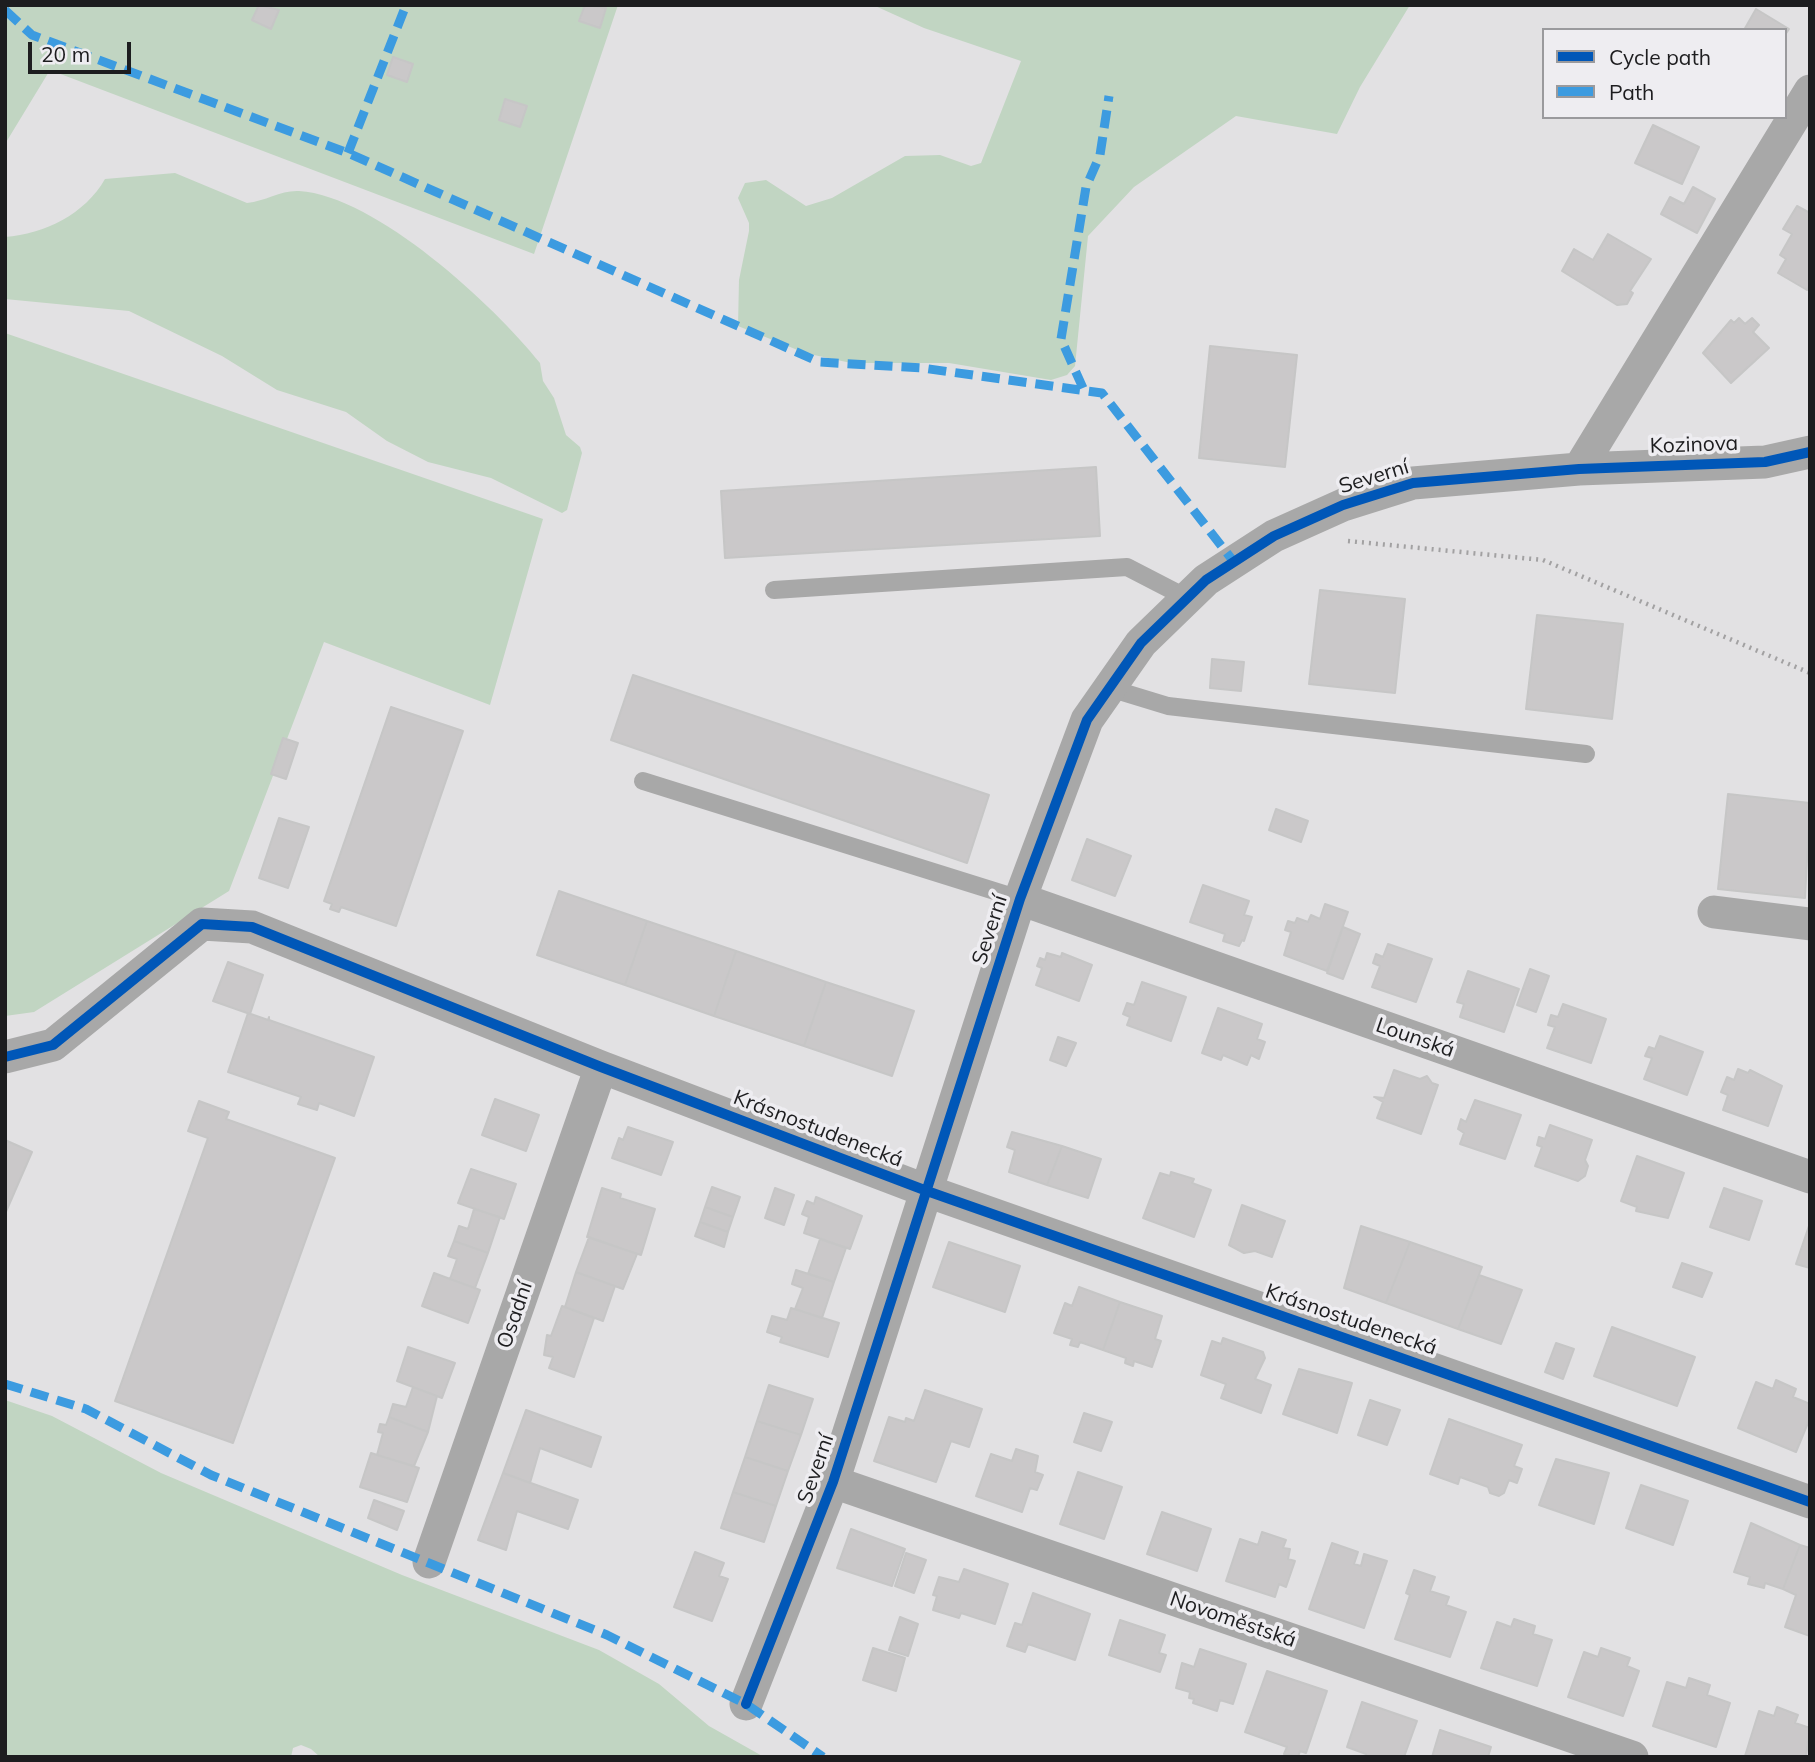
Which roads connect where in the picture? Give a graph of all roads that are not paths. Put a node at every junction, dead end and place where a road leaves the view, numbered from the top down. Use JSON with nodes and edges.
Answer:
{"nodes":[{"id":1,"x":1810,"y":91,"type":"edge"},
{"id":2,"x":1810,"y":452,"type":"edge"},
{"id":3,"x":1579,"y":469,"type":"junction"},
{"id":4,"x":774,"y":590,"type":"dead end"},
{"id":5,"x":1187,"y":598,"type":"junction"},
{"id":6,"x":1109,"y":688,"type":"junction"},
{"id":7,"x":1586,"y":754,"type":"dead end"},
{"id":8,"x":643,"y":781,"type":"dead end"},
{"id":9,"x":1020,"y":899,"type":"junction"},
{"id":10,"x":1714,"y":912,"type":"dead end"},
{"id":11,"x":1810,"y":924,"type":"edge"},
{"id":12,"x":5,"y":1057,"type":"edge"},
{"id":13,"x":601,"y":1067,"type":"junction"},
{"id":14,"x":1810,"y":1177,"type":"edge"},
{"id":15,"x":927,"y":1191,"type":"junction"},
{"id":16,"x":833,"y":1482,"type":"junction"},
{"id":17,"x":1810,"y":1502,"type":"edge"},
{"id":18,"x":429,"y":1562,"type":"dead end"},
{"id":19,"x":746,"y":1704,"type":"dead end"},
{"id":20,"x":1632,"y":1757,"type":"edge"}],
"edges":[{"from":1,"to":3,"type":"street"},
{"from":2,"to":3,"type":"street","name":"Kozinova"},
{"from":3,"to":5,"type":"street","name":"Severní"},
{"from":4,"to":5,"type":"lane"},
{"from":5,"to":6,"type":"street","name":"Severní"},
{"from":6,"to":7,"type":"lane"},
{"from":6,"to":9,"type":"street","name":"Severní"},
{"from":8,"to":9,"type":"lane"},
{"from":9,"to":14,"type":"street","name":"Lounská"},
{"from":9,"to":15,"type":"street","name":"Severní"},
{"from":10,"to":11,"type":"street"},
{"from":12,"to":13,"type":"street","name":"Krásnostudenecká"},
{"from":13,"to":15,"type":"street","name":"Krásnostudenecká"},
{"from":13,"to":18,"type":"street","name":"Osadní"},
{"from":15,"to":16,"type":"street","name":"Severní"},
{"from":15,"to":17,"type":"street","name":"Krásnostudenecká"},
{"from":16,"to":19,"type":"street","name":"Severní"},
{"from":16,"to":20,"type":"street","name":"Novoměstská"}]}
